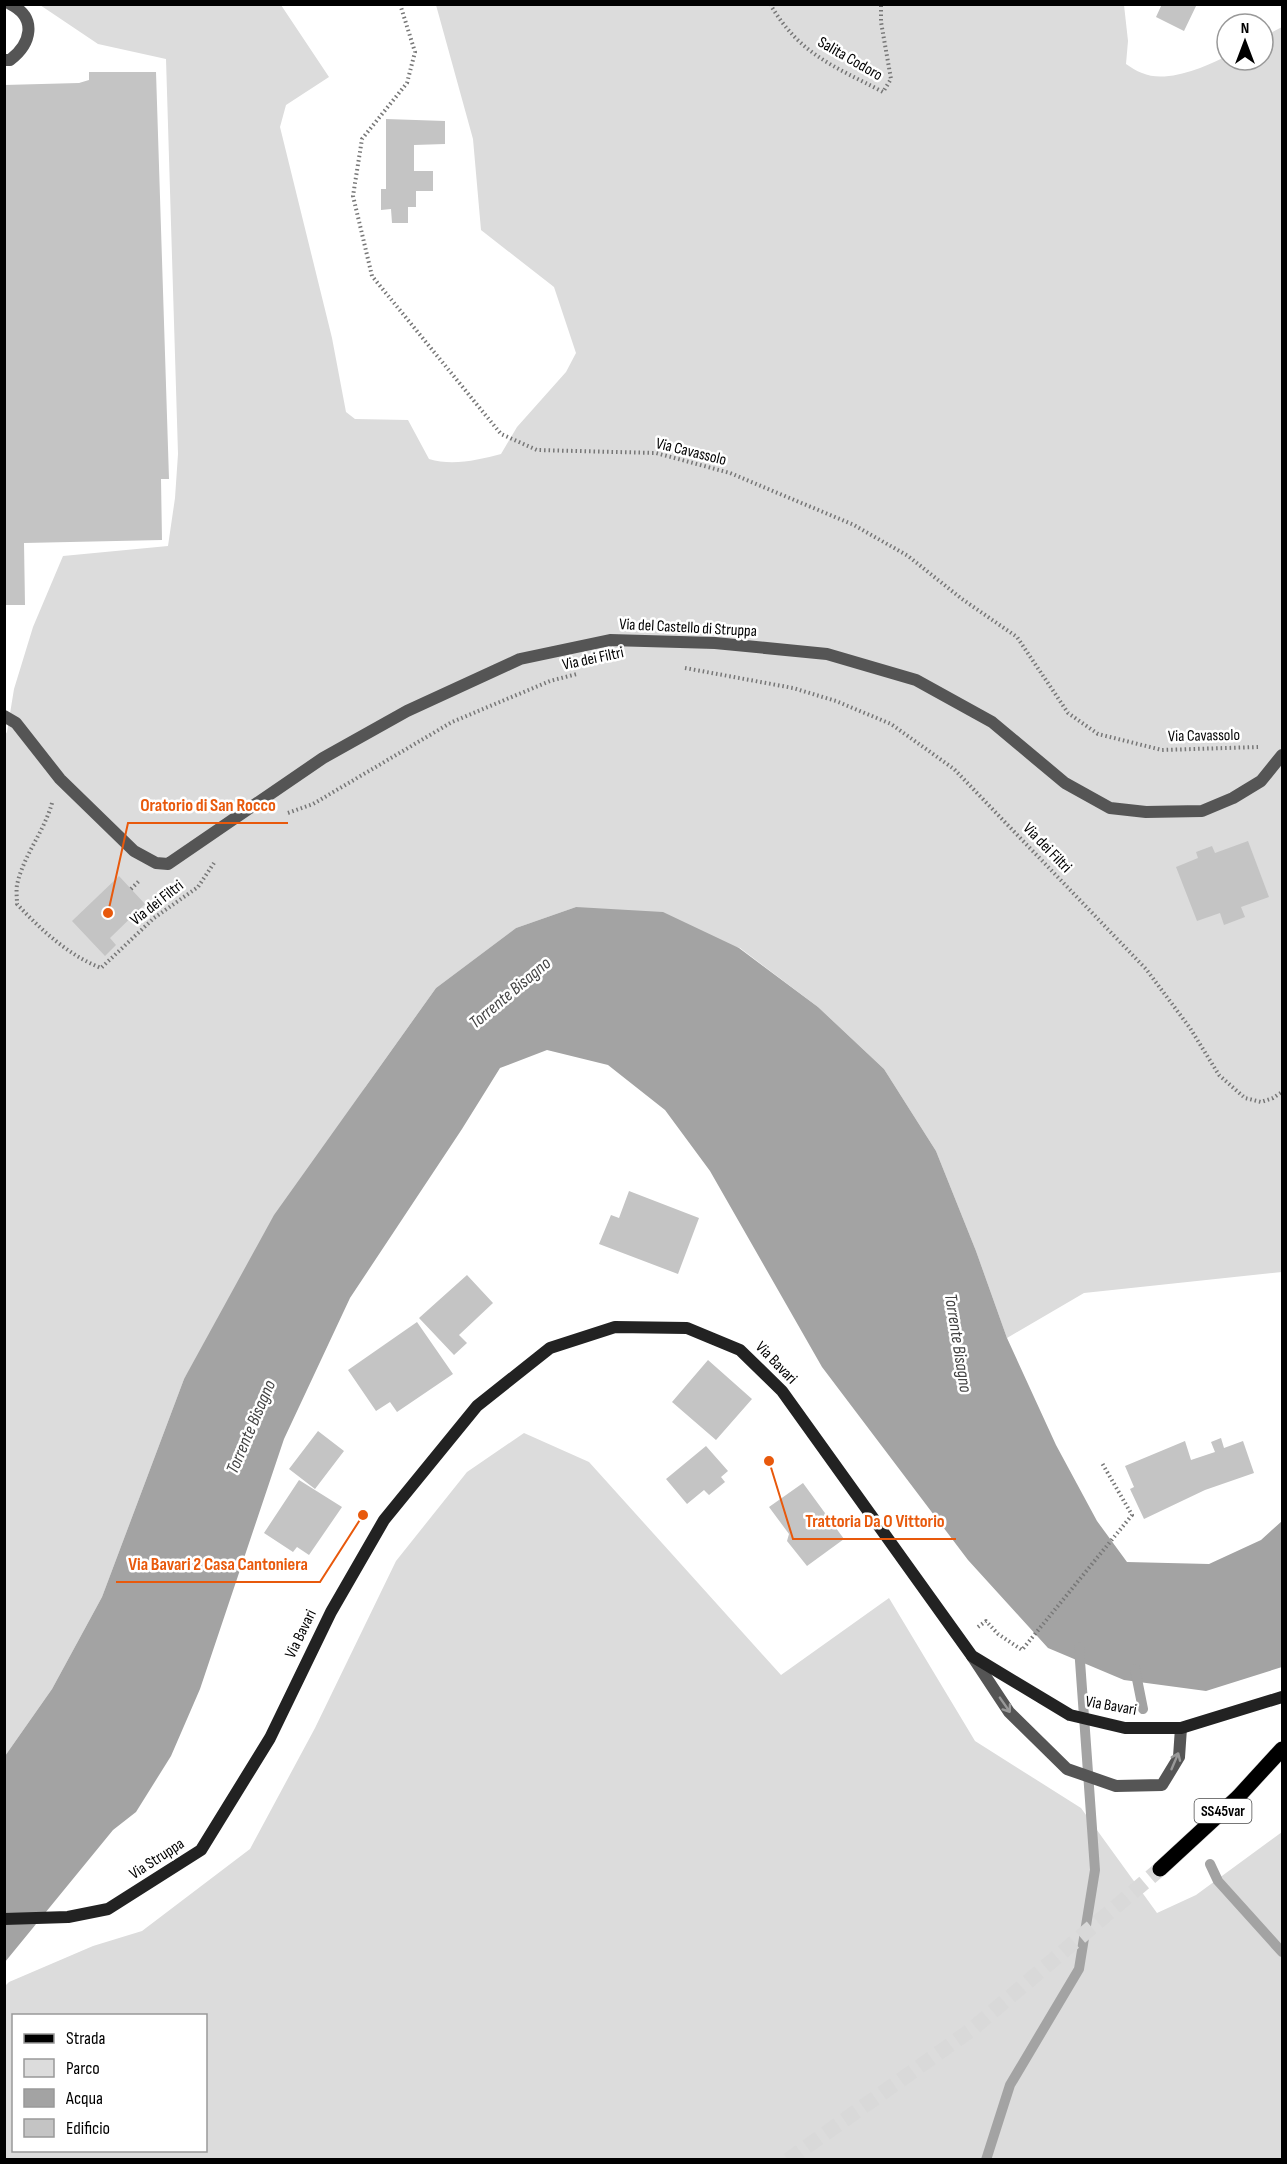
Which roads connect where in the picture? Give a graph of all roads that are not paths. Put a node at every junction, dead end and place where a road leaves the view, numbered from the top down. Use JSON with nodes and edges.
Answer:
{"nodes":[{"id":1,"x":10,"y":4,"type":"edge"},
{"id":2,"x":4,"y":60,"type":"edge"},
{"id":3,"x":4,"y":716,"type":"edge"},
{"id":4,"x":1282,"y":754,"type":"edge"},
{"id":5,"x":972,"y":1656,"type":"junction"},
{"id":6,"x":1282,"y":1697,"type":"edge"},
{"id":7,"x":1181,"y":1728,"type":"junction"},
{"id":8,"x":270,"y":1738,"type":"joint"},
{"id":9,"x":1282,"y":1749,"type":"edge"},
{"id":10,"x":1160,"y":1869,"type":"tunnel mouth"},
{"id":11,"x":4,"y":1919,"type":"edge"}],
"edges":[{"from":1,"to":2,"type":"lane"},
{"from":3,"to":4,"type":"lane","name":"Via del Castello di Struppa"},
{"from":5,"to":7,"type":"street","name":"Via Bavari"},
{"from":5,"to":7,"type":"lane","one_way":true},
{"from":5,"to":8,"type":"street","name":"Via Bavari"},
{"from":6,"to":7,"type":"street","name":"Via Bavari"},
{"from":8,"to":11,"type":"street","name":"Via Struppa"},
{"from":9,"to":10,"type":"main road","number":"SS45var"}]}
